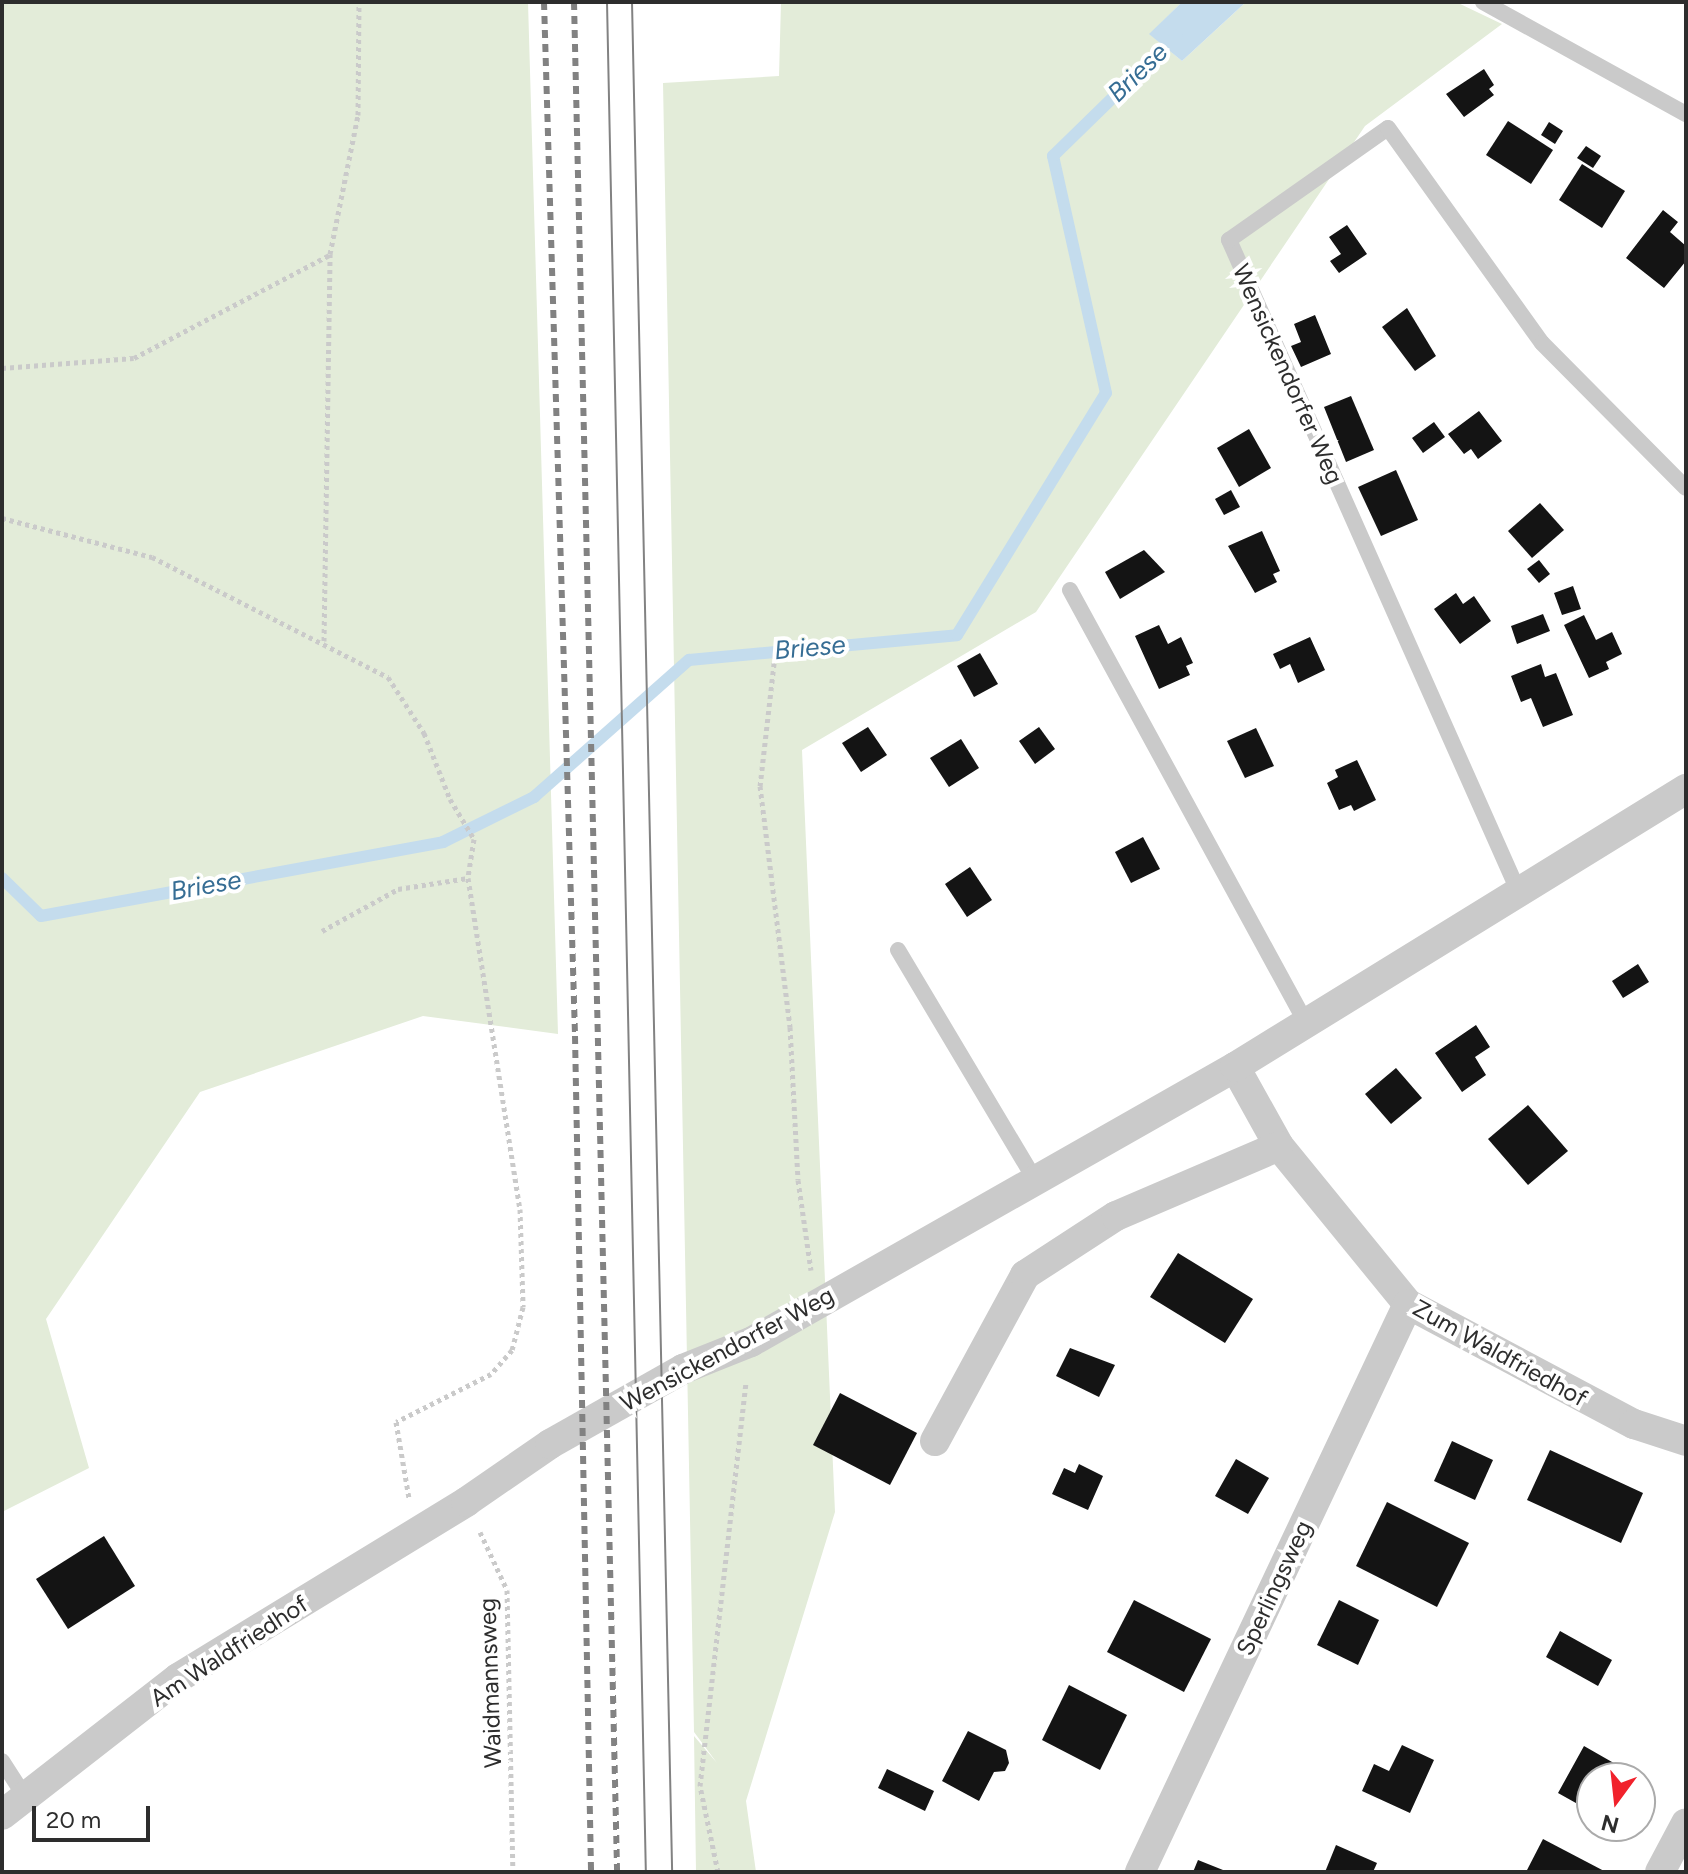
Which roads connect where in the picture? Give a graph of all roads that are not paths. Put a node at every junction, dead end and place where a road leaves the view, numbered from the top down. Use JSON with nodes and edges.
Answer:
{"nodes":[{"id":1,"x":1483,"y":2,"type":"edge"},
{"id":2,"x":1686,"y":114,"type":"edge"},
{"id":3,"x":1686,"y":488,"type":"edge"},
{"id":4,"x":1070,"y":590,"type":"dead end"},
{"id":5,"x":1686,"y":789,"type":"edge"},
{"id":6,"x":1520,"y":895,"type":"junction"},
{"id":7,"x":898,"y":950,"type":"dead end"},
{"id":8,"x":1307,"y":1024,"type":"junction"},
{"id":9,"x":1235,"y":1067,"type":"junction"},
{"id":10,"x":1279,"y":1146,"type":"junction"},
{"id":11,"x":1034,"y":1178,"type":"junction"},
{"id":12,"x":1408,"y":1304,"type":"junction"},
{"id":13,"x":935,"y":1441,"type":"dead end"},
{"id":14,"x":1686,"y":1441,"type":"edge"},
{"id":15,"x":466,"y":1502,"type":"joint"},
{"id":16,"x":2,"y":1761,"type":"edge"},
{"id":17,"x":14,"y":1808,"type":"edge"},
{"id":18,"x":1686,"y":1823,"type":"edge"},
{"id":19,"x":1140,"y":1872,"type":"edge"},
{"id":20,"x":1660,"y":1872,"type":"edge"}],
"edges":[{"from":1,"to":2,"type":"lane"},
{"from":3,"to":6,"type":"lane","name":"Wensickendorfer Weg"},
{"from":4,"to":8,"type":"lane"},
{"from":5,"to":6,"type":"street","name":"Wensickendorfer Weg"},
{"from":6,"to":8,"type":"street","name":"Wensickendorfer Weg"},
{"from":7,"to":11,"type":"lane"},
{"from":8,"to":9,"type":"street","name":"Wensickendorfer Weg"},
{"from":9,"to":10,"type":"street","name":"Zum Waldfriedhof"},
{"from":9,"to":11,"type":"street","name":"Wensickendorfer Weg"},
{"from":10,"to":12,"type":"street","name":"Zum Waldfriedhof"},
{"from":10,"to":13,"type":"street"},
{"from":11,"to":15,"type":"street","name":"Wensickendorfer Weg"},
{"from":12,"to":14,"type":"street","name":"Zum Waldfriedhof"},
{"from":12,"to":19,"type":"street","name":"Sperlingsweg"},
{"from":15,"to":17,"type":"street","name":"Am Waldfriedhof"},
{"from":16,"to":17,"type":"lane"},
{"from":18,"to":20,"type":"street"}]}
